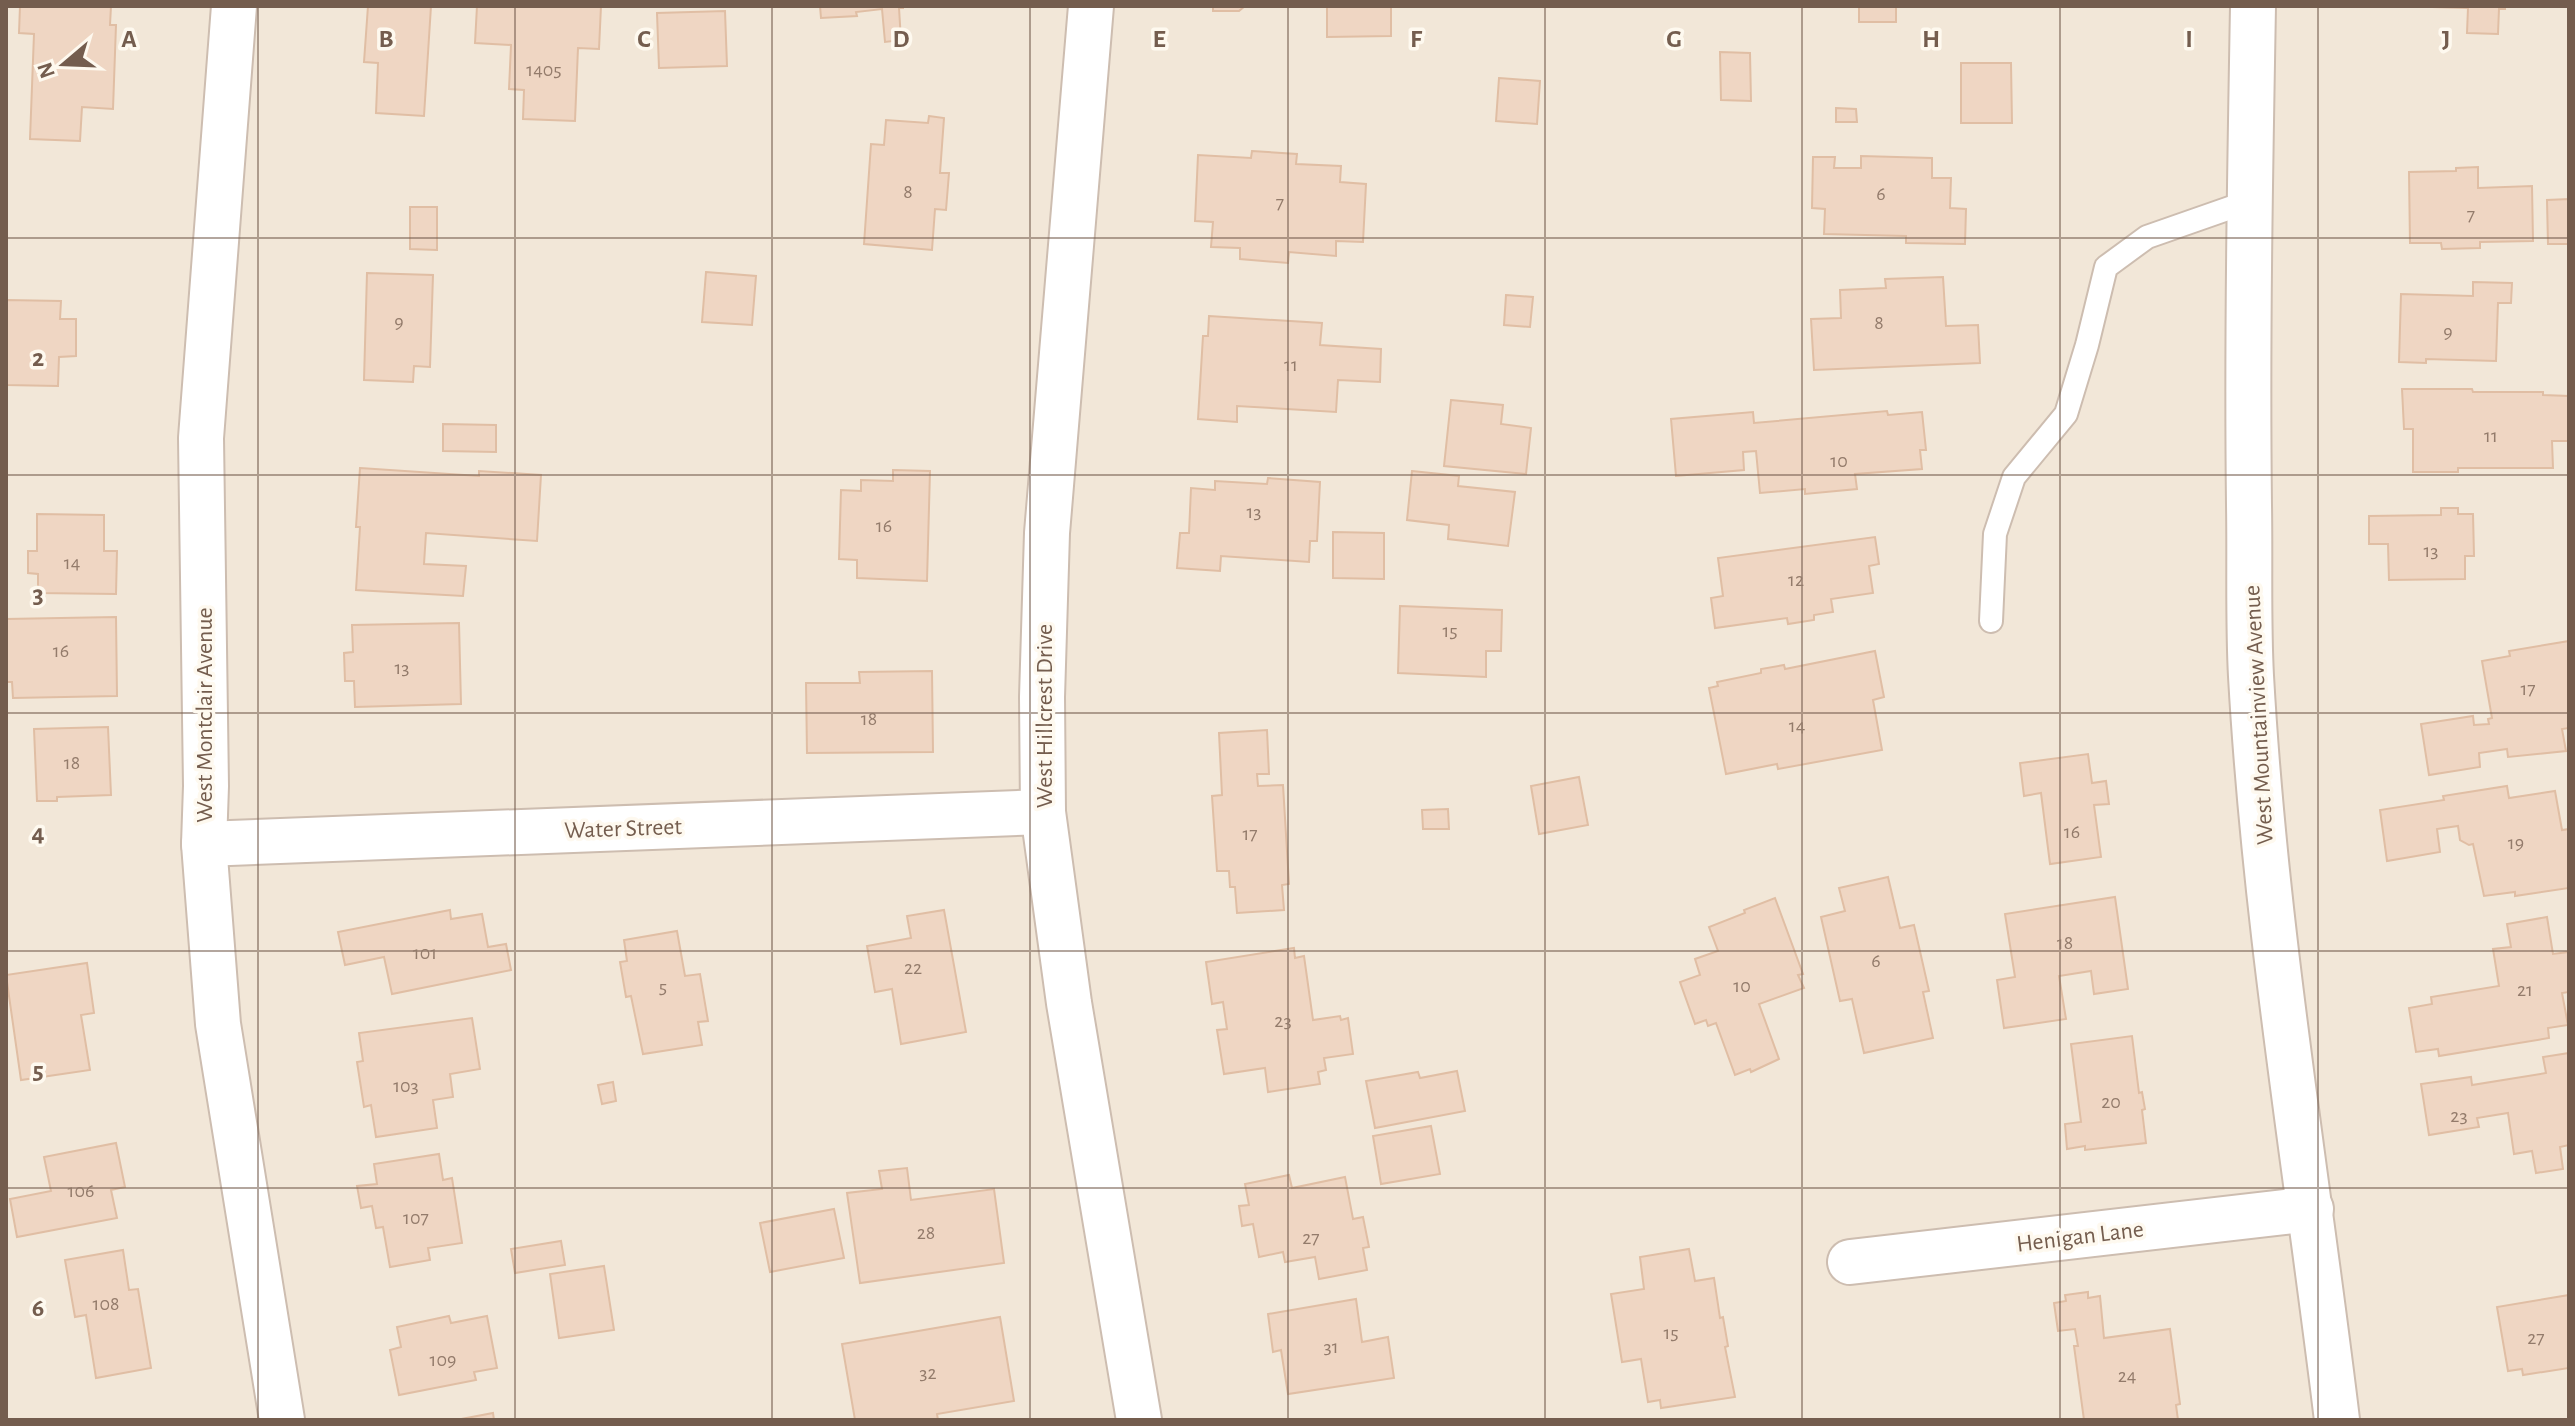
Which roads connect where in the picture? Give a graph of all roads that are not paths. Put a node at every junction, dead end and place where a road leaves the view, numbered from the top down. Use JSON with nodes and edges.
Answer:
{"nodes":[{"id":1,"x":234,"y":6,"type":"edge"},
{"id":2,"x":1091,"y":6,"type":"edge"},
{"id":3,"x":2253,"y":6,"type":"edge"},
{"id":4,"x":2250,"y":201,"type":"junction"},
{"id":5,"x":1991,"y":621,"type":"dead end"},
{"id":6,"x":1043,"y":812,"type":"junction"},
{"id":7,"x":204,"y":844,"type":"junction"},
{"id":8,"x":2311,"y":1209,"type":"junction"},
{"id":9,"x":1850,"y":1262,"type":"dead end"},
{"id":10,"x":282,"y":1420,"type":"edge"},
{"id":11,"x":1139,"y":1420,"type":"edge"},
{"id":12,"x":2337,"y":1420,"type":"edge"}],
"edges":[{"from":1,"to":7,"type":"street","name":"West Montclair Avenue"},
{"from":2,"to":6,"type":"street","name":"West Hillcrest Drive"},
{"from":3,"to":4,"type":"street","name":"West Mountainview Avenue"},
{"from":4,"to":5,"type":"lane"},
{"from":4,"to":8,"type":"street","name":"West Mountainview Avenue"},
{"from":6,"to":7,"type":"street","name":"Water Street"},
{"from":6,"to":11,"type":"street","name":"West Hillcrest Drive"},
{"from":7,"to":10,"type":"street","name":"West Montclair Avenue"},
{"from":8,"to":9,"type":"street","name":"Henigan Lane"},
{"from":8,"to":12,"type":"street","name":"West Mountainview Avenue"}]}
